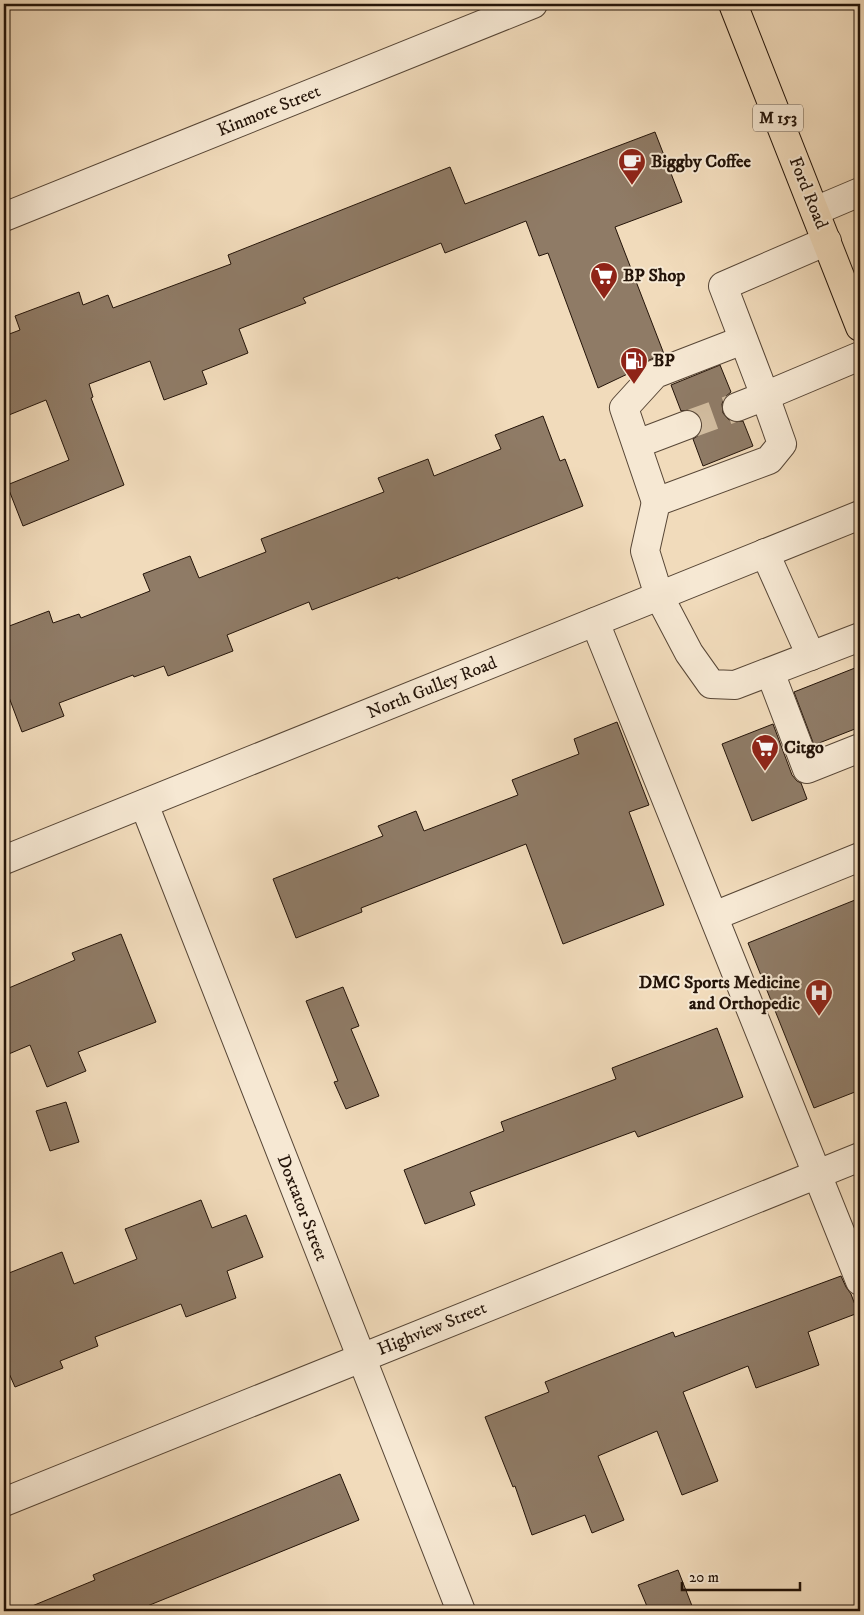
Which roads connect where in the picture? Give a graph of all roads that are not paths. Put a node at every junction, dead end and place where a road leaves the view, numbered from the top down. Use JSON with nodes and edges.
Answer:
{"nodes":[{"id":1,"x":533,"y":4,"type":"edge"},
{"id":2,"x":733,"y":4,"type":"edge"},
{"id":3,"x":860,"y":192,"type":"edge"},
{"id":4,"x":815,"y":211,"type":"junction"},
{"id":5,"x":4,"y":217,"type":"edge"},
{"id":6,"x":827,"y":241,"type":"junction"},
{"id":7,"x":854,"y":291,"type":"edge"},
{"id":8,"x":860,"y":327,"type":"edge"},
{"id":9,"x":743,"y":340,"type":"junction"},
{"id":10,"x":860,"y":356,"type":"edge"},
{"id":11,"x":765,"y":396,"type":"junction"},
{"id":12,"x":737,"y":407,"type":"tunnel mouth"},
{"id":13,"x":687,"y":425,"type":"tunnel mouth"},
{"id":14,"x":637,"y":444,"type":"junction"},
{"id":15,"x":656,"y":502,"type":"junction"},
{"id":16,"x":860,"y":515,"type":"edge"},
{"id":17,"x":765,"y":554,"type":"junction"},
{"id":18,"x":659,"y":596,"type":"junction"},
{"id":19,"x":596,"y":622,"type":"junction"},
{"id":20,"x":860,"y":637,"type":"edge"},
{"id":21,"x":811,"y":656,"type":"junction"},
{"id":22,"x":770,"y":672,"type":"junction"},
{"id":23,"x":860,"y":748,"type":"edge"},
{"id":24,"x":144,"y":804,"type":"junction"},
{"id":25,"x":860,"y":857,"type":"edge"},
{"id":26,"x":4,"y":860,"type":"edge"},
{"id":27,"x":714,"y":916,"type":"junction"},
{"id":28,"x":860,"y":1157,"type":"edge"},
{"id":29,"x":818,"y":1174,"type":"junction"},
{"id":30,"x":860,"y":1282,"type":"edge"},
{"id":31,"x":361,"y":1358,"type":"junction"},
{"id":32,"x":4,"y":1502,"type":"edge"},
{"id":33,"x":461,"y":1611,"type":"edge"}],
"edges":[{"from":1,"to":5,"type":"street","name":"Kinmore Street"},
{"from":2,"to":4,"type":"main road","name":"Ford Road","number":"M 153"},
{"from":3,"to":4,"type":"street"},
{"from":4,"to":6,"type":"main road","name":"Ford Road","number":"M 153"},
{"from":6,"to":7,"type":"main road","name":"Ford Road","number":"M 153"},
{"from":6,"to":9,"type":"street"},
{"from":7,"to":8,"type":"main road","name":"Ford Road","number":"M 153"},
{"from":9,"to":11,"type":"street"},
{"from":9,"to":14,"type":"street"},
{"from":10,"to":11,"type":"street"},
{"from":11,"to":12,"type":"street"},
{"from":11,"to":15,"type":"street"},
{"from":13,"to":14,"type":"street"},
{"from":14,"to":15,"type":"street"},
{"from":15,"to":18,"type":"street"},
{"from":16,"to":17,"type":"street","name":"North Gulley Road"},
{"from":17,"to":18,"type":"street","name":"North Gulley Road"},
{"from":17,"to":21,"type":"street"},
{"from":18,"to":19,"type":"street","name":"North Gulley Road"},
{"from":18,"to":22,"type":"street"},
{"from":19,"to":24,"type":"street","name":"North Gulley Road"},
{"from":19,"to":27,"type":"street"},
{"from":20,"to":21,"type":"street"},
{"from":21,"to":22,"type":"street"},
{"from":22,"to":23,"type":"street"},
{"from":24,"to":26,"type":"street","name":"North Gulley Road"},
{"from":24,"to":31,"type":"street","name":"Doxtator Street"},
{"from":25,"to":27,"type":"street"},
{"from":27,"to":29,"type":"street"},
{"from":28,"to":29,"type":"street","name":"Highview Street"},
{"from":29,"to":30,"type":"street"},
{"from":29,"to":31,"type":"street","name":"Highview Street"},
{"from":31,"to":32,"type":"street","name":"Highview Street"},
{"from":31,"to":33,"type":"street","name":"Doxtator Street"}]}
